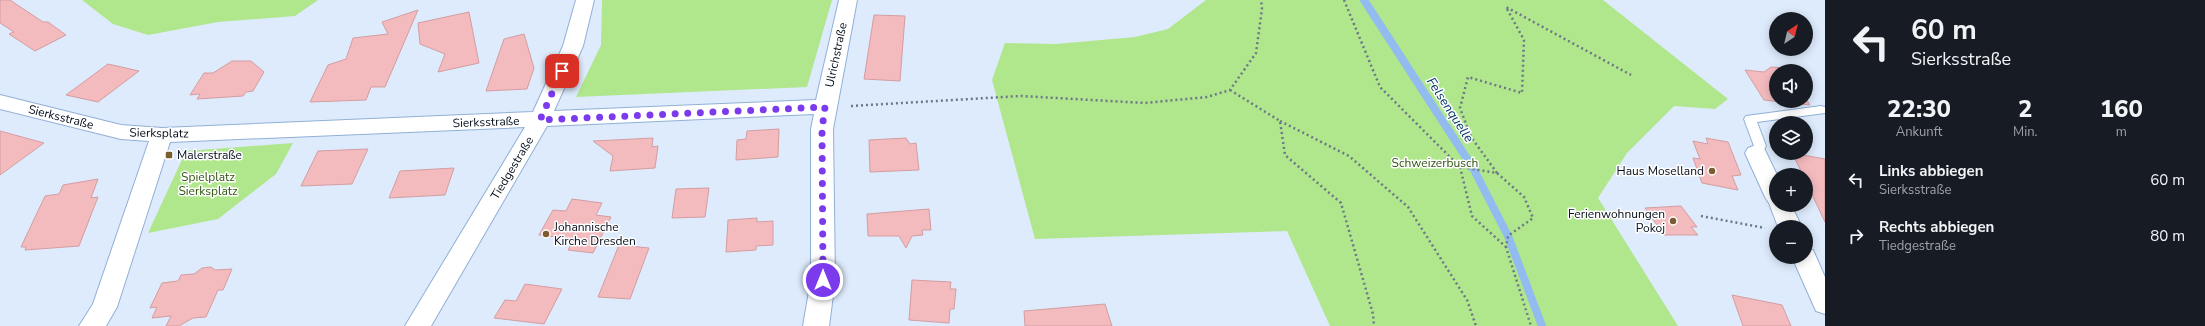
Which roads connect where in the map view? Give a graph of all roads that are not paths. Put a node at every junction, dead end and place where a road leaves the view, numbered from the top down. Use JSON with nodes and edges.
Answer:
{"nodes":[{"id":1,"x":585,"y":0,"type":"edge"},
{"id":2,"x":848,"y":0,"type":"edge"},
{"id":3,"x":0,"y":102,"type":"edge"},
{"id":4,"x":825,"y":107,"type":"junction"},
{"id":5,"x":1821,"y":110,"type":"dead end"},
{"id":6,"x":540,"y":120,"type":"junction"},
{"id":7,"x":121,"y":132,"type":"joint"},
{"id":8,"x":196,"y":134,"type":"joint"},
{"id":9,"x":162,"y":135,"type":"junction"},
{"id":10,"x":1756,"y":153,"type":"joint"},
{"id":11,"x":1769,"y":182,"type":"edge"},
{"id":12,"x":1807,"y":264,"type":"edge"},
{"id":13,"x":1825,"y":304,"type":"edge"},
{"id":14,"x":92,"y":326,"type":"edge"},
{"id":15,"x":418,"y":326,"type":"edge"},
{"id":16,"x":816,"y":326,"type":"edge"}],
"edges":[{"from":1,"to":6,"type":"street","name":"Tiedgestraße"},
{"from":2,"to":4,"type":"street","name":"Ulrichstraße"},
{"from":3,"to":7,"type":"street","name":"Sierksstraße"},
{"from":4,"to":6,"type":"street","name":"Sierksstraße"},
{"from":4,"to":16,"type":"street","name":"Ulrichstraße"},
{"from":5,"to":10,"type":"lane"},
{"from":6,"to":8,"type":"street","name":"Sierksstraße"},
{"from":6,"to":15,"type":"street","name":"Tiedgestraße"},
{"from":7,"to":9,"type":"street","name":"Sierksplatz"},
{"from":8,"to":9,"type":"street","name":"Sierksplatz"},
{"from":9,"to":14,"type":"street"},
{"from":10,"to":11,"type":"street"},
{"from":12,"to":13,"type":"street"}]}
